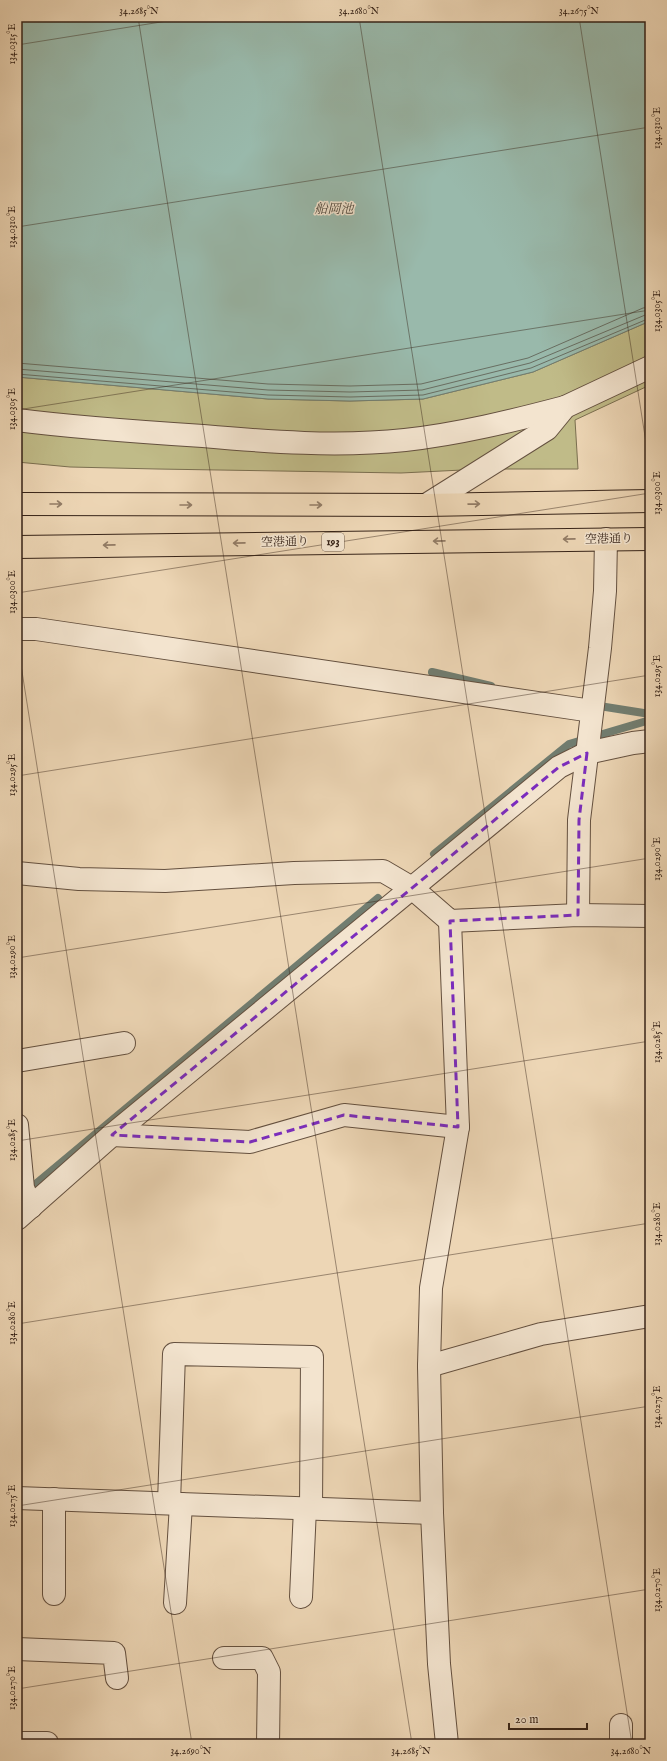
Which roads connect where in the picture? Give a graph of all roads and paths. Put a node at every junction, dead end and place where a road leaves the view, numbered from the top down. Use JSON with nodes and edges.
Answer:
{"nodes":[{"id":1,"x":650,"y":367,"type":"edge"},
{"id":2,"x":565,"y":407,"type":"junction"},
{"id":3,"x":17,"y":420,"type":"edge"},
{"id":4,"x":650,"y":501,"type":"edge"},
{"id":5,"x":17,"y":504,"type":"edge"},
{"id":6,"x":426,"y":505,"type":"junction"},
{"id":7,"x":606,"y":539,"type":"junction"},
{"id":8,"x":650,"y":539,"type":"edge"},
{"id":9,"x":17,"y":547,"type":"edge"},
{"id":10,"x":17,"y":629,"type":"edge"},
{"id":11,"x":592,"y":711,"type":"junction"},
{"id":12,"x":650,"y":742,"type":"edge"},
{"id":13,"x":587,"y":753,"type":"junction"},
{"id":14,"x":17,"y":873,"type":"edge"},
{"id":15,"x":412,"y":888,"type":"junction"},
{"id":16,"x":578,"y":915,"type":"junction"},
{"id":17,"x":650,"y":916,"type":"edge"},
{"id":18,"x":450,"y":921,"type":"junction"},
{"id":19,"x":124,"y":1043,"type":"dead end"},
{"id":20,"x":17,"y":1061,"type":"edge"},
{"id":21,"x":17,"y":1125,"type":"edge"},
{"id":22,"x":458,"y":1127,"type":"junction"},
{"id":23,"x":112,"y":1135,"type":"junction"},
{"id":24,"x":25,"y":1204,"type":"edge"},
{"id":25,"x":650,"y":1316,"type":"edge"},
{"id":26,"x":429,"y":1366,"type":"junction"},
{"id":27,"x":17,"y":1498,"type":"edge"},
{"id":28,"x":54,"y":1499,"type":"junction"},
{"id":29,"x":175,"y":1504,"type":"junction"},
{"id":30,"x":308,"y":1508,"type":"junction"},
{"id":31,"x":432,"y":1513,"type":"junction"},
{"id":32,"x":54,"y":1594,"type":"dead end"},
{"id":33,"x":301,"y":1597,"type":"dead end"},
{"id":34,"x":175,"y":1603,"type":"dead end"},
{"id":35,"x":17,"y":1649,"type":"edge"},
{"id":36,"x":224,"y":1658,"type":"dead end"},
{"id":37,"x":117,"y":1678,"type":"dead end"},
{"id":38,"x":17,"y":1743,"type":"edge"},
{"id":39,"x":46,"y":1743,"type":"edge"},
{"id":40,"x":268,"y":1744,"type":"edge"},
{"id":41,"x":447,"y":1744,"type":"edge"}],
"edges":[{"from":1,"to":2,"type":"street"},
{"from":2,"to":3,"type":"street"},
{"from":2,"to":6,"type":"street"},
{"from":6,"to":4,"type":"highway","one_way":true},
{"from":5,"to":6,"type":"highway","one_way":true},
{"from":7,"to":8,"type":"highway","name":"空港通り","number":"193"},
{"from":7,"to":9,"type":"highway","name":"空港通り","number":"193","one_way":true},
{"from":7,"to":11,"type":"street"},
{"from":10,"to":11,"type":"street"},
{"from":11,"to":13,"type":"street"},
{"from":12,"to":13,"type":"street"},
{"from":13,"to":15,"type":"street"},
{"from":13,"to":16,"type":"street"},
{"from":14,"to":15,"type":"street"},
{"from":15,"to":18,"type":"street"},
{"from":15,"to":23,"type":"street"},
{"from":16,"to":17,"type":"street"},
{"from":16,"to":18,"type":"street"},
{"from":18,"to":22,"type":"street"},
{"from":19,"to":20,"type":"street"},
{"from":21,"to":24,"type":"street"},
{"from":22,"to":23,"type":"street"},
{"from":22,"to":26,"type":"street"},
{"from":23,"to":24,"type":"street"},
{"from":25,"to":26,"type":"street"},
{"from":26,"to":31,"type":"street"},
{"from":27,"to":28,"type":"street"},
{"from":28,"to":29,"type":"street"},
{"from":28,"to":32,"type":"street"},
{"from":29,"to":30,"type":"street"},
{"from":29,"to":30,"type":"street"},
{"from":29,"to":34,"type":"street"},
{"from":30,"to":31,"type":"street"},
{"from":30,"to":33,"type":"street"},
{"from":31,"to":41,"type":"street"},
{"from":35,"to":37,"type":"street"},
{"from":36,"to":40,"type":"street"},
{"from":38,"to":39,"type":"street"}]}
